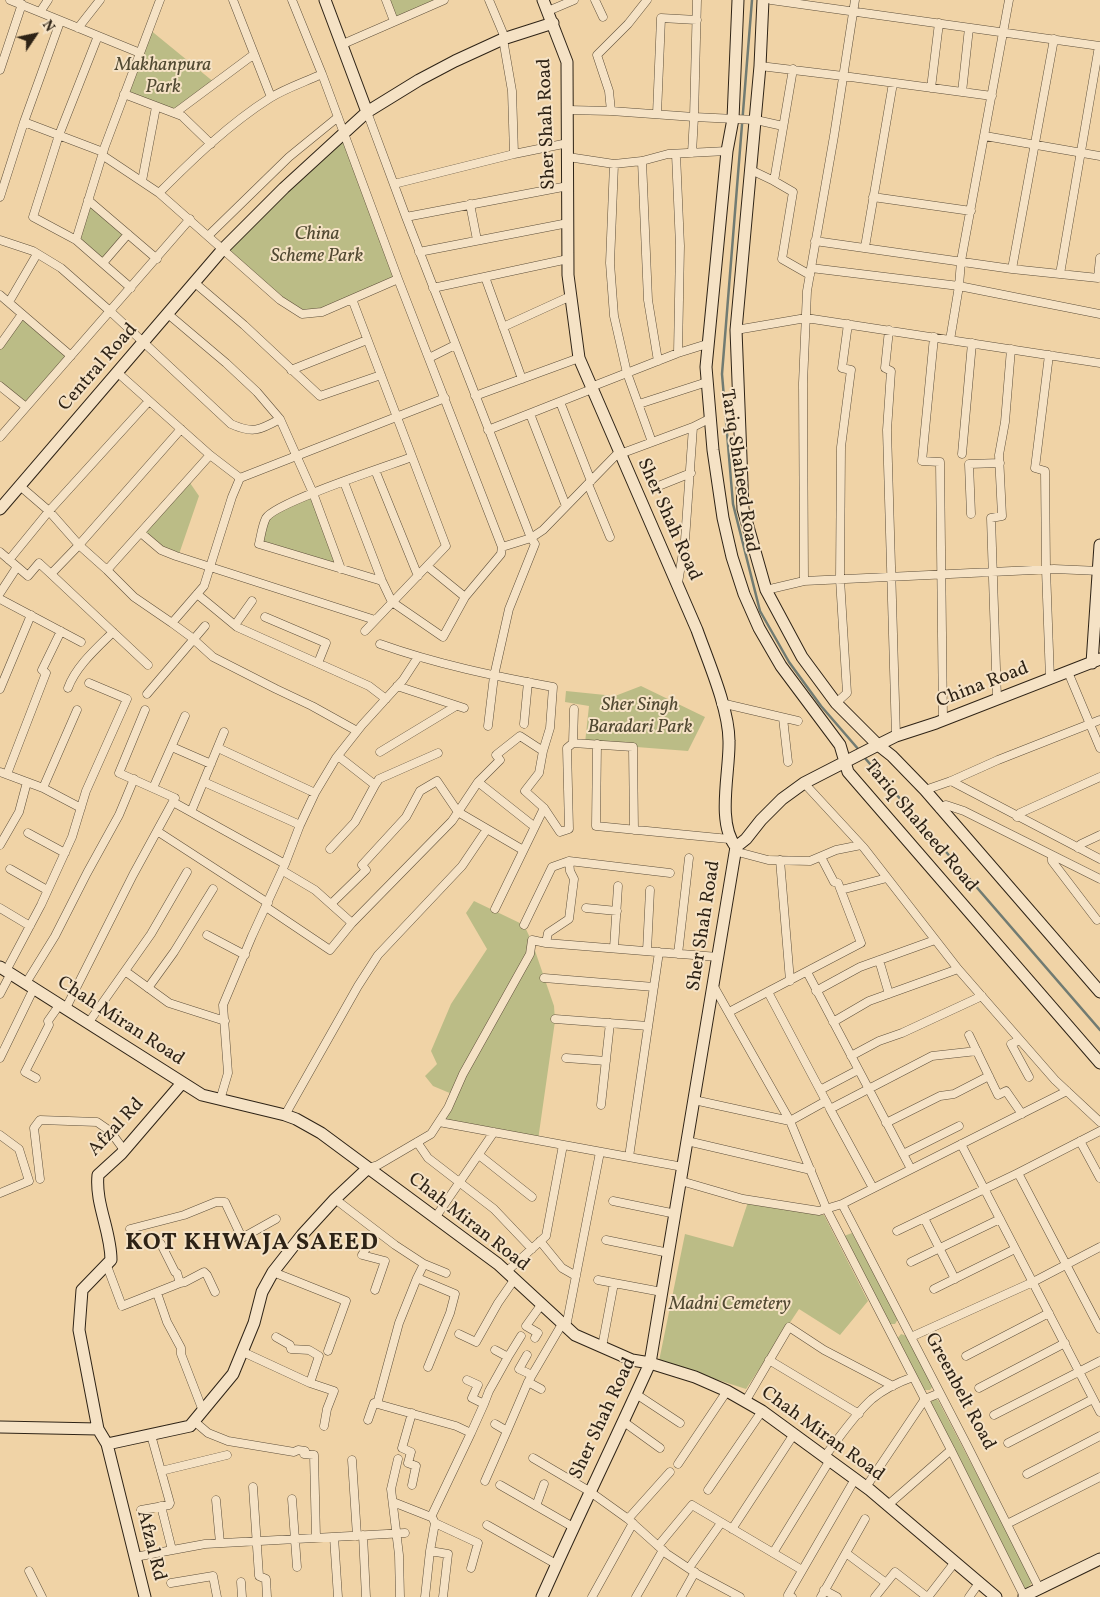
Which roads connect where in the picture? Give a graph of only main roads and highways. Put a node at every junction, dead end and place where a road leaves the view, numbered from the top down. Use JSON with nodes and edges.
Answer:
{"nodes":[{"id":1,"x":324,"y":0,"type":"edge"},
{"id":2,"x":738,"y":0,"type":"edge"},
{"id":3,"x":763,"y":0,"type":"edge"},
{"id":4,"x":546,"y":6,"type":"edge"},
{"id":5,"x":553,"y":23,"type":"junction"},
{"id":6,"x":368,"y":112,"type":"junction"},
{"id":7,"x":0,"y":509,"type":"edge"},
{"id":8,"x":1100,"y":545,"type":"edge"},
{"id":9,"x":1099,"y":570,"type":"edge"},
{"id":10,"x":1096,"y":661,"type":"edge"},
{"id":11,"x":875,"y":747,"type":"junction"},
{"id":12,"x":851,"y":759,"type":"junction"},
{"id":13,"x":733,"y":846,"type":"junction"},
{"id":14,"x":6,"y":970,"type":"edge"},
{"id":15,"x":1100,"y":992,"type":"edge"},
{"id":16,"x":1100,"y":1063,"type":"edge"},
{"id":17,"x":182,"y":1083,"type":"junction"},
{"id":18,"x":368,"y":1168,"type":"junction"},
{"id":19,"x":650,"y":1363,"type":"junction"},
{"id":20,"x":0,"y":1427,"type":"edge"},
{"id":21,"x":98,"y":1429,"type":"junction"},
{"id":22,"x":107,"y":1444,"type":"junction"},
{"id":23,"x":1100,"y":1559,"type":"edge"},
{"id":24,"x":1041,"y":1593,"type":"edge"},
{"id":25,"x":1024,"y":1596,"type":"edge"},
{"id":26,"x":145,"y":1597,"type":"edge"},
{"id":27,"x":542,"y":1597,"type":"edge"},
{"id":28,"x":996,"y":1597,"type":"edge"}],
"edges":[{"from":1,"to":6,"type":"main road"},
{"from":2,"to":12,"type":"main road","name":"Tariq Shaheed Road"},
{"from":3,"to":11,"type":"main road","name":"Tariq Shaheed Road"},
{"from":4,"to":5,"type":"main road","name":"Sher Shah Road"},
{"from":5,"to":6,"type":"main road","name":"Central Road"},
{"from":5,"to":13,"type":"main road","name":"Sher Shah Road"},
{"from":6,"to":7,"type":"main road","name":"Central Road"},
{"from":8,"to":9,"type":"main road"},
{"from":9,"to":10,"type":"main road"},
{"from":10,"to":11,"type":"main road","name":"China Road"},
{"from":11,"to":12,"type":"main road","name":"China Road"},
{"from":11,"to":15,"type":"main road","name":"Tariq Shaheed Road"},
{"from":12,"to":13,"type":"main road"},
{"from":12,"to":16,"type":"main road","name":"Tariq Shaheed Road"},
{"from":13,"to":19,"type":"main road","name":"Sher Shah Road"},
{"from":14,"to":17,"type":"main road","name":"Chah Miran Road"},
{"from":17,"to":18,"type":"main road","name":"Chah Miran Road"},
{"from":17,"to":21,"type":"main road","name":"Afzal Rd"},
{"from":18,"to":19,"type":"main road","name":"Chah Miran Road"},
{"from":18,"to":22,"type":"main road"},
{"from":19,"to":27,"type":"main road","name":"Sher Shah Road"},
{"from":19,"to":28,"type":"main road","name":"Chah Miran Road"},
{"from":20,"to":21,"type":"main road"},
{"from":21,"to":22,"type":"main road","name":"Afzal Rd"},
{"from":22,"to":26,"type":"main road","name":"Afzal Rd"},
{"from":23,"to":24,"type":"main road"},
{"from":24,"to":25,"type":"main road"}]}
